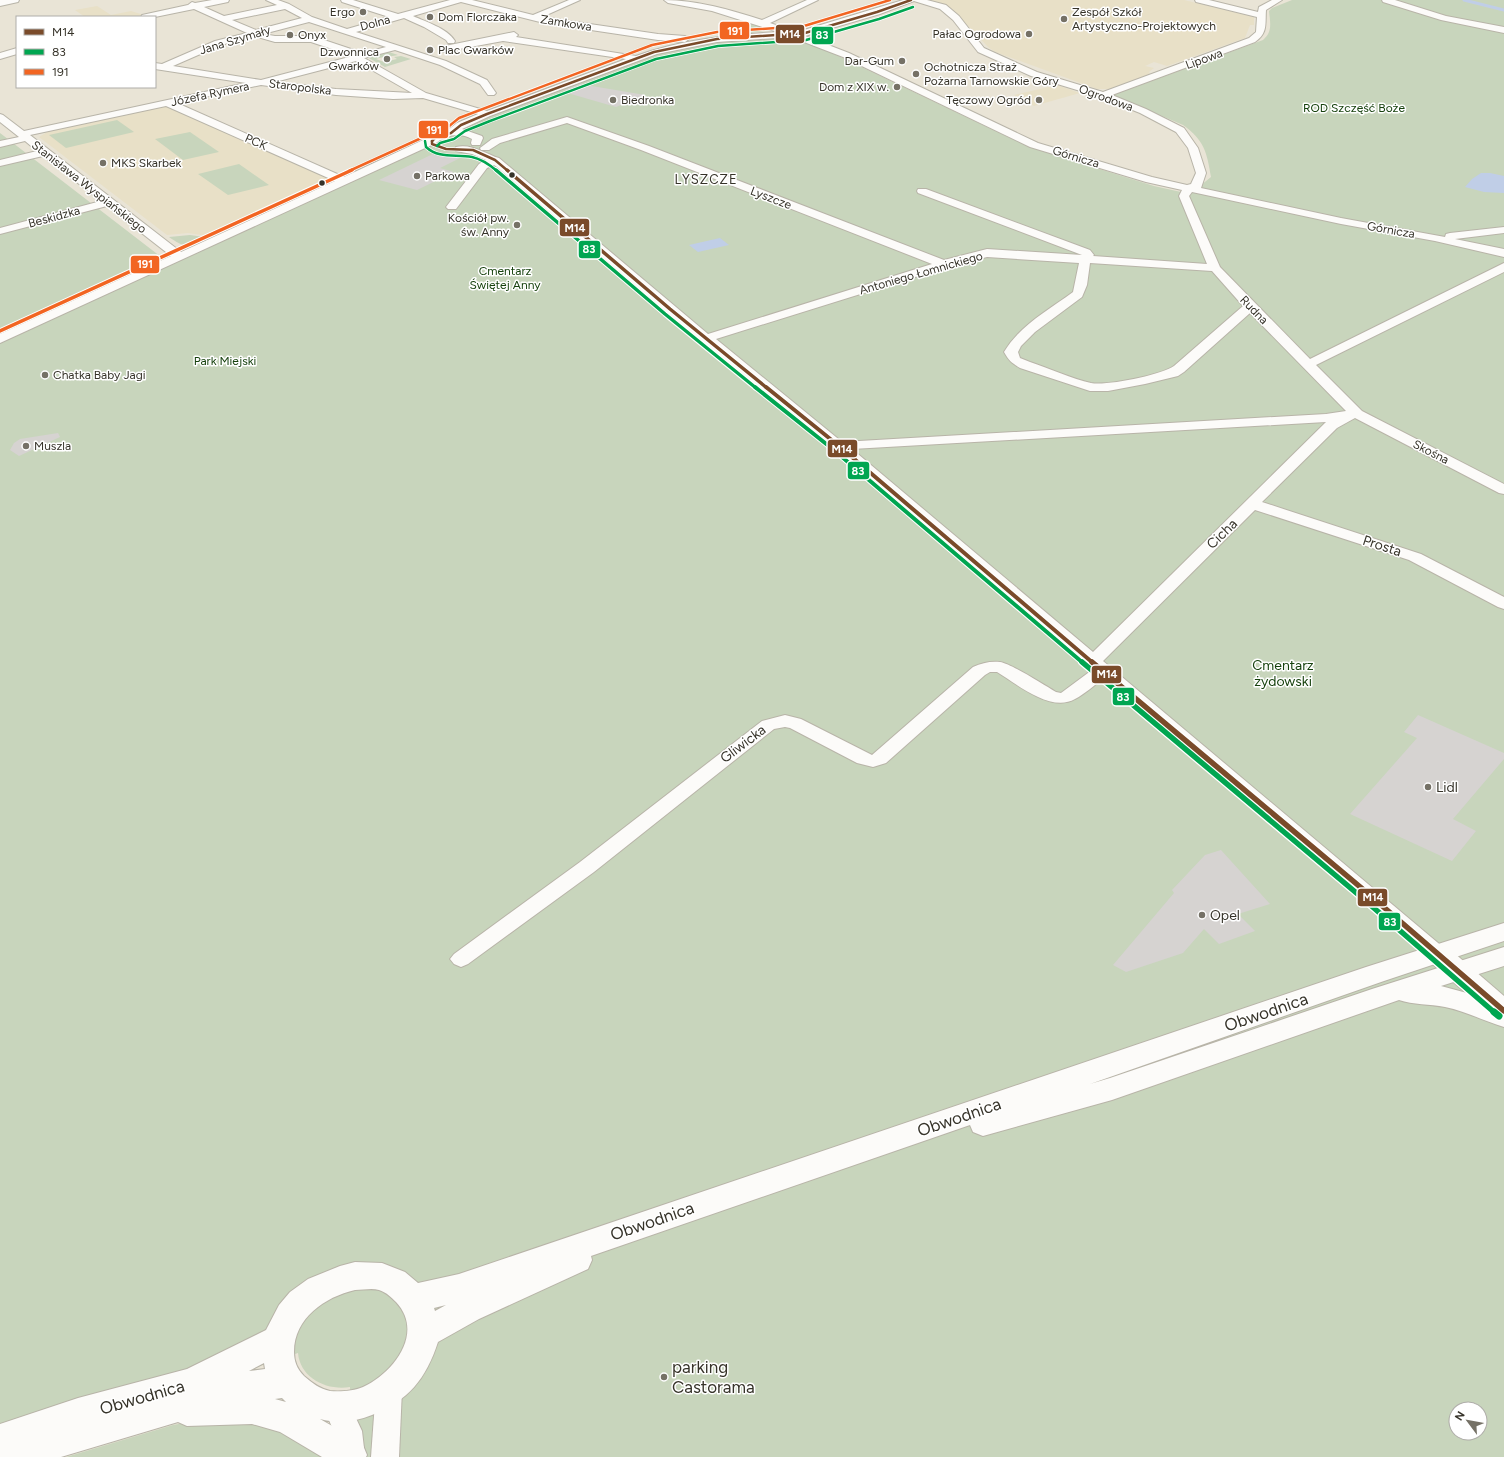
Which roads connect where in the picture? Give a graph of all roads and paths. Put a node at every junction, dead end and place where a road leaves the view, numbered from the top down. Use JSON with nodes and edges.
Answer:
{"nodes":[{"id":1,"x":15,"y":0,"type":"edge"},
{"id":2,"x":182,"y":0,"type":"edge"},
{"id":3,"x":222,"y":0,"type":"edge"},
{"id":4,"x":270,"y":0,"type":"edge"},
{"id":5,"x":345,"y":0,"type":"edge"},
{"id":6,"x":459,"y":0,"type":"edge"},
{"id":7,"x":462,"y":0,"type":"edge"},
{"id":8,"x":576,"y":0,"type":"edge"},
{"id":9,"x":668,"y":0,"type":"edge"},
{"id":10,"x":814,"y":0,"type":"edge"},
{"id":11,"x":911,"y":0,"type":"edge"},
{"id":12,"x":918,"y":0,"type":"edge"},
{"id":13,"x":1199,"y":0,"type":"edge"},
{"id":14,"x":1278,"y":0,"type":"edge"},
{"id":15,"x":1386,"y":0,"type":"edge"},
{"id":16,"x":508,"y":2,"type":"dead end"},
{"id":17,"x":0,"y":4,"type":"edge"},
{"id":18,"x":195,"y":6,"type":"junction"},
{"id":19,"x":286,"y":6,"type":"junction"},
{"id":20,"x":492,"y":8,"type":"junction"},
{"id":21,"x":1262,"y":15,"type":"junction"},
{"id":22,"x":150,"y":16,"type":"edge"},
{"id":23,"x":401,"y":16,"type":"junction"},
{"id":24,"x":223,"y":19,"type":"junction"},
{"id":25,"x":309,"y":19,"type":"junction"},
{"id":26,"x":532,"y":22,"type":"junction"},
{"id":27,"x":762,"y":23,"type":"junction"},
{"id":28,"x":335,"y":28,"type":"junction"},
{"id":29,"x":1504,"y":30,"type":"edge"},
{"id":30,"x":523,"y":31,"type":"dead end"},
{"id":31,"x":345,"y":32,"type":"junction"},
{"id":32,"x":254,"y":33,"type":"junction"},
{"id":33,"x":791,"y":34,"type":"junction"},
{"id":34,"x":503,"y":38,"type":"junction"},
{"id":35,"x":671,"y":38,"type":"junction"},
{"id":36,"x":301,"y":39,"type":"junction"},
{"id":37,"x":451,"y":41,"type":"junction"},
{"id":38,"x":702,"y":42,"type":"junction"},
{"id":39,"x":681,"y":46,"type":"junction"},
{"id":40,"x":397,"y":47,"type":"junction"},
{"id":41,"x":443,"y":49,"type":"junction"},
{"id":42,"x":16,"y":51,"type":"edge"},
{"id":43,"x":408,"y":52,"type":"junction"},
{"id":44,"x":0,"y":56,"type":"edge"},
{"id":45,"x":360,"y":57,"type":"junction"},
{"id":46,"x":635,"y":59,"type":"junction"},
{"id":47,"x":440,"y":62,"type":"junction"},
{"id":48,"x":159,"y":66,"type":"edge"},
{"id":49,"x":262,"y":82,"type":"junction"},
{"id":50,"x":491,"y":93,"type":"junction"},
{"id":51,"x":423,"y":95,"type":"junction"},
{"id":52,"x":1103,"y":95,"type":"junction"},
{"id":53,"x":524,"y":100,"type":"junction"},
{"id":54,"x":168,"y":103,"type":"junction"},
{"id":55,"x":472,"y":110,"type":"junction"},
{"id":56,"x":487,"y":114,"type":"junction"},
{"id":57,"x":0,"y":117,"type":"edge"},
{"id":58,"x":473,"y":120,"type":"junction"},
{"id":59,"x":451,"y":133,"type":"junction"},
{"id":60,"x":469,"y":134,"type":"junction"},
{"id":61,"x":24,"y":136,"type":"junction"},
{"id":62,"x":0,"y":144,"type":"edge"},
{"id":63,"x":435,"y":144,"type":"junction"},
{"id":64,"x":481,"y":145,"type":"junction"},
{"id":65,"x":460,"y":149,"type":"junction"},
{"id":66,"x":45,"y":152,"type":"junction"},
{"id":67,"x":495,"y":160,"type":"junction"},
{"id":68,"x":0,"y":163,"type":"edge"},
{"id":69,"x":344,"y":181,"type":"junction"},
{"id":70,"x":1192,"y":188,"type":"junction"},
{"id":71,"x":922,"y":191,"type":"dead end"},
{"id":72,"x":108,"y":202,"type":"junction"},
{"id":73,"x":452,"y":207,"type":"dead end"},
{"id":74,"x":1504,"y":230,"type":"edge"},
{"id":75,"x":0,"y":231,"type":"edge"},
{"id":76,"x":1435,"y":238,"type":"junction"},
{"id":77,"x":1061,"y":242,"type":"junction"},
{"id":78,"x":1504,"y":253,"type":"edge"},
{"id":79,"x":1028,"y":255,"type":"junction"},
{"id":80,"x":179,"y":256,"type":"junction"},
{"id":81,"x":1086,"y":259,"type":"junction"},
{"id":82,"x":943,"y":264,"type":"junction"},
{"id":83,"x":1504,"y":267,"type":"edge"},
{"id":84,"x":1215,"y":268,"type":"junction"},
{"id":85,"x":1250,"y":306,"type":"junction"},
{"id":86,"x":707,"y":338,"type":"junction"},
{"id":87,"x":0,"y":339,"type":"edge"},
{"id":88,"x":1309,"y":364,"type":"junction"},
{"id":89,"x":1357,"y":414,"type":"junction"},
{"id":90,"x":839,"y":446,"type":"junction"},
{"id":91,"x":1504,"y":490,"type":"edge"},
{"id":92,"x":1252,"y":504,"type":"junction"},
{"id":93,"x":1504,"y":604,"type":"edge"},
{"id":94,"x":1097,"y":666,"type":"junction"},
{"id":95,"x":1504,"y":932,"type":"edge"},
{"id":96,"x":1504,"y":956,"type":"edge"},
{"id":97,"x":461,"y":959,"type":"dead end"},
{"id":98,"x":1448,"y":962,"type":"junction"},
{"id":99,"x":1392,"y":993,"type":"junction"},
{"id":100,"x":1504,"y":1011,"type":"edge"},
{"id":101,"x":1504,"y":1017,"type":"edge"},
{"id":102,"x":413,"y":1297,"type":"junction"},
{"id":103,"x":423,"y":1334,"type":"junction"},
{"id":104,"x":278,"y":1340,"type":"junction"},
{"id":105,"x":287,"y":1382,"type":"junction"},
{"id":106,"x":389,"y":1389,"type":"junction"},
{"id":107,"x":336,"y":1406,"type":"junction"},
{"id":108,"x":166,"y":1411,"type":"junction"},
{"id":109,"x":0,"y":1440,"type":"edge"},
{"id":110,"x":350,"y":1456,"type":"edge"},
{"id":111,"x":5,"y":1457,"type":"edge"},
{"id":112,"x":385,"y":1457,"type":"edge"}],
"edges":[{"from":1,"to":17,"type":"street"},
{"from":2,"to":18,"type":"street"},
{"from":3,"to":18,"type":"street"},
{"from":4,"to":19,"type":"street"},
{"from":5,"to":23,"type":"street"},
{"from":6,"to":23,"type":"street"},
{"from":7,"to":20,"type":"street","name":"Zamkowa"},
{"from":8,"to":26,"type":"street"},
{"from":9,"to":27,"type":"street","name":"Górnicza"},
{"from":10,"to":27,"type":"street"},
{"from":11,"to":33,"type":"street"},
{"from":12,"to":52,"type":"street","name":"Ogrodowa"},
{"from":13,"to":21,"type":"street"},
{"from":14,"to":21,"type":"street"},
{"from":15,"to":29,"type":"street"},
{"from":16,"to":20,"type":"street"},
{"from":18,"to":22,"type":"street"},
{"from":18,"to":24,"type":"street"},
{"from":19,"to":24,"type":"street"},
{"from":19,"to":25,"type":"street"},
{"from":20,"to":26,"type":"street","name":"Zamkowa"},
{"from":21,"to":52,"type":"street","name":"Lipowa"},
{"from":23,"to":31,"type":"street","name":"Dolna"},
{"from":23,"to":37,"type":"street"},
{"from":24,"to":32,"type":"street"},
{"from":25,"to":28,"type":"street"},
{"from":25,"to":32,"type":"street","name":"Jana Szymały"},
{"from":26,"to":35,"type":"street","name":"Zamkowa"},
{"from":27,"to":33,"type":"street","name":"Górnicza"},
{"from":28,"to":31,"type":"street"},
{"from":28,"to":36,"type":"street"},
{"from":30,"to":34,"type":"street"},
{"from":31,"to":40,"type":"street"},
{"from":32,"to":36,"type":"street"},
{"from":32,"to":48,"type":"street","name":"Jana Szymały"},
{"from":33,"to":38,"type":"street"},
{"from":33,"to":70,"type":"street","name":"Górnicza"},
{"from":34,"to":41,"type":"street"},
{"from":34,"to":46,"type":"street"},
{"from":35,"to":38,"type":"street","name":"Zamkowa"},
{"from":35,"to":39,"type":"street"},
{"from":36,"to":45,"type":"street"},
{"from":37,"to":41,"type":"street"},
{"from":37,"to":43,"type":"street"},
{"from":38,"to":39,"type":"street"},
{"from":39,"to":46,"type":"street"},
{"from":40,"to":43,"type":"street"},
{"from":40,"to":45,"type":"street","name":"Józefa Rymera"},
{"from":41,"to":47,"type":"street"},
{"from":42,"to":44,"type":"street"},
{"from":43,"to":47,"type":"street"},
{"from":45,"to":49,"type":"street","name":"Józefa Rymera"},
{"from":45,"to":51,"type":"street"},
{"from":46,"to":53,"type":"street"},
{"from":47,"to":50,"type":"street"},
{"from":48,"to":49,"type":"street","name":"Staropolska"},
{"from":49,"to":51,"type":"street","name":"Staropolska"},
{"from":49,"to":54,"type":"street","name":"Józefa Rymera"},
{"from":50,"to":53,"type":"street"},
{"from":50,"to":55,"type":"street"},
{"from":51,"to":55,"type":"street"},
{"from":52,"to":70,"type":"street","name":"Ogrodowa"},
{"from":53,"to":56,"type":"street"},
{"from":54,"to":61,"type":"street","name":"Józefa Rymera"},
{"from":54,"to":69,"type":"street","name":"PCK"},
{"from":55,"to":56,"type":"street"},
{"from":56,"to":58,"type":"street"},
{"from":57,"to":61,"type":"street","name":"Stanisława Wyspiańskiego"},
{"from":58,"to":59,"type":"street"},
{"from":58,"to":60,"type":"street"},
{"from":59,"to":60,"type":"street"},
{"from":59,"to":63,"type":"street"},
{"from":60,"to":64,"type":"street"},
{"from":61,"to":62,"type":"street","name":"Józefa Rymera"},
{"from":61,"to":66,"type":"street","name":"Stanisława Wyspiańskiego"},
{"from":63,"to":65,"type":"street"},
{"from":63,"to":69,"type":"street"},
{"from":64,"to":65,"type":"street","name":"Lyszcze"},
{"from":64,"to":67,"type":"street"},
{"from":64,"to":82,"type":"street","name":"Lyszcze"},
{"from":65,"to":67,"type":"street"},
{"from":66,"to":68,"type":"street"},
{"from":66,"to":72,"type":"street","name":"Stanisława Wyspiańskiego"},
{"from":67,"to":73,"type":"street"},
{"from":67,"to":86,"type":"street"},
{"from":69,"to":80,"type":"street"},
{"from":70,"to":76,"type":"street","name":"Górnicza"},
{"from":70,"to":84,"type":"street","name":"Rudna"},
{"from":71,"to":77,"type":"street"},
{"from":72,"to":75,"type":"street","name":"Beskidzka"},
{"from":72,"to":80,"type":"street","name":"Stanisława Wyspiańskiego"},
{"from":74,"to":76,"type":"street"},
{"from":76,"to":78,"type":"street","name":"Górnicza"},
{"from":77,"to":79,"type":"street"},
{"from":77,"to":81,"type":"street"},
{"from":79,"to":81,"type":"street","name":"Antoniego Łomnickiego"},
{"from":79,"to":82,"type":"street","name":"Antoniego Łomnickiego"},
{"from":80,"to":87,"type":"street"},
{"from":81,"to":84,"type":"street","name":"Antoniego Łomnickiego"},
{"from":81,"to":85,"type":"street"},
{"from":82,"to":86,"type":"street","name":"Antoniego Łomnickiego"},
{"from":83,"to":88,"type":"street"},
{"from":84,"to":85,"type":"street","name":"Rudna"},
{"from":85,"to":88,"type":"street","name":"Rudna"},
{"from":86,"to":90,"type":"street"},
{"from":88,"to":89,"type":"street","name":"Rudna"},
{"from":89,"to":90,"type":"street"},
{"from":89,"to":91,"type":"street","name":"Skośna"},
{"from":89,"to":92,"type":"street","name":"Cicha"},
{"from":90,"to":94,"type":"street"},
{"from":92,"to":93,"type":"street","name":"Prosta"},
{"from":92,"to":94,"type":"street","name":"Cicha"},
{"from":94,"to":97,"type":"street","name":"Gliwicka"},
{"from":94,"to":98,"type":"street"},
{"from":95,"to":98,"type":"main road","name":"Obwodnica"},
{"from":96,"to":98,"type":"main road","name":"Obwodnica"},
{"from":98,"to":99,"type":"main road","name":"Obwodnica"},
{"from":98,"to":100,"type":"main road"},
{"from":98,"to":102,"type":"main road","name":"Obwodnica"},
{"from":99,"to":101,"type":"main road"},
{"from":99,"to":103,"type":"main road","name":"Obwodnica"},
{"from":102,"to":103,"type":"main road"},
{"from":102,"to":104,"type":"main road"},
{"from":103,"to":106,"type":"main road"},
{"from":104,"to":105,"type":"main road"},
{"from":104,"to":109,"type":"main road","name":"Obwodnica"},
{"from":105,"to":107,"type":"main road"},
{"from":105,"to":108,"type":"main road","name":"Obwodnica"},
{"from":106,"to":107,"type":"main road"},
{"from":106,"to":112,"type":"street"},
{"from":107,"to":110,"type":"street"},
{"from":108,"to":110,"type":"main road"},
{"from":108,"to":111,"type":"main road","name":"Obwodnica"}]}
